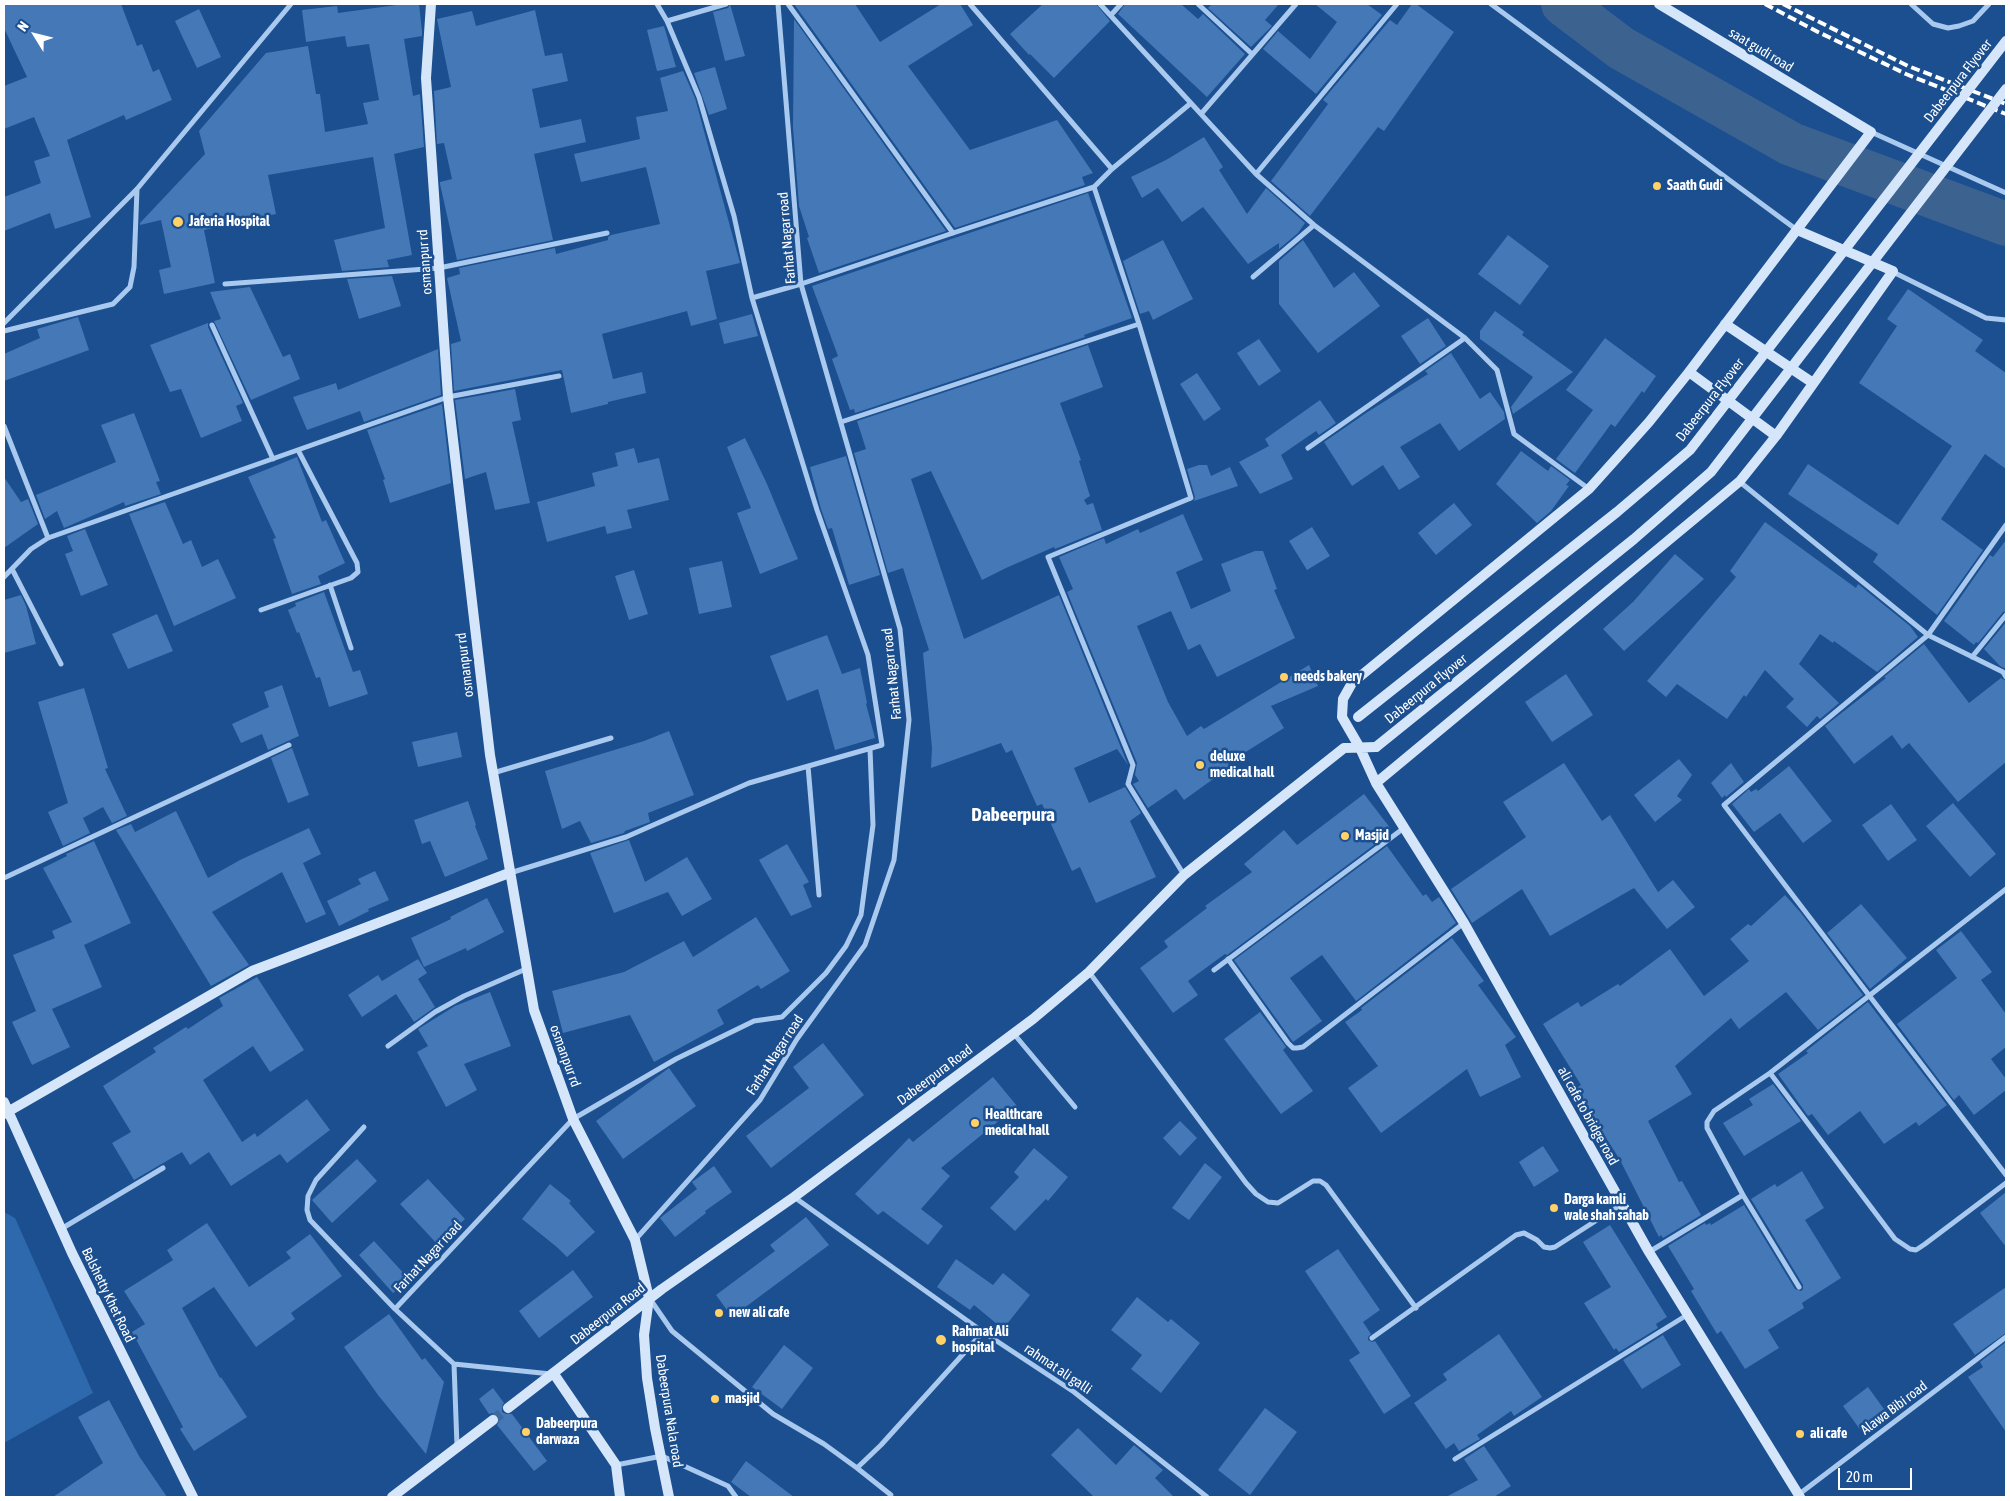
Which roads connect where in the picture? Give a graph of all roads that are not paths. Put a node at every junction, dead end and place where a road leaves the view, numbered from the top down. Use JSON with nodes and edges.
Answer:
{"nodes":[{"id":1,"x":291,"y":4,"type":"edge"},
{"id":2,"x":431,"y":4,"type":"edge"},
{"id":3,"x":656,"y":4,"type":"edge"},
{"id":4,"x":726,"y":4,"type":"edge"},
{"id":5,"x":778,"y":4,"type":"edge"},
{"id":6,"x":788,"y":4,"type":"edge"},
{"id":7,"x":970,"y":4,"type":"edge"},
{"id":8,"x":1100,"y":4,"type":"edge"},
{"id":9,"x":1122,"y":4,"type":"edge"},
{"id":10,"x":1199,"y":4,"type":"edge"},
{"id":11,"x":1296,"y":4,"type":"edge"},
{"id":12,"x":1397,"y":4,"type":"edge"},
{"id":13,"x":1491,"y":4,"type":"edge"},
{"id":14,"x":1659,"y":4,"type":"edge"},
{"id":15,"x":1910,"y":4,"type":"edge"},
{"id":16,"x":1989,"y":4,"type":"edge"},
{"id":17,"x":1111,"y":16,"type":"junction"},
{"id":18,"x":667,"y":21,"type":"junction"},
{"id":19,"x":2006,"y":41,"type":"edge"},
{"id":20,"x":1252,"y":54,"type":"junction"},
{"id":21,"x":2006,"y":89,"type":"edge"},
{"id":22,"x":1191,"y":103,"type":"junction"},
{"id":23,"x":1201,"y":114,"type":"junction"},
{"id":24,"x":1869,"y":136,"type":"junction"},
{"id":25,"x":1112,"y":169,"type":"junction"},
{"id":26,"x":1256,"y":174,"type":"junction"},
{"id":27,"x":1094,"y":188,"type":"junction"},
{"id":28,"x":137,"y":189,"type":"junction"},
{"id":29,"x":2006,"y":194,"type":"edge"},
{"id":30,"x":1314,"y":225,"type":"junction"},
{"id":31,"x":1797,"y":230,"type":"junction"},
{"id":32,"x":607,"y":233,"type":"dead end"},
{"id":33,"x":953,"y":233,"type":"junction"},
{"id":34,"x":439,"y":268,"type":"junction"},
{"id":35,"x":1892,"y":271,"type":"junction"},
{"id":36,"x":1253,"y":277,"type":"dead end"},
{"id":37,"x":225,"y":284,"type":"dead end"},
{"id":38,"x":801,"y":284,"type":"junction"},
{"id":39,"x":752,"y":298,"type":"junction"},
{"id":40,"x":2006,"y":320,"type":"edge"},
{"id":41,"x":4,"y":323,"type":"edge"},
{"id":42,"x":1139,"y":324,"type":"junction"},
{"id":43,"x":1726,"y":324,"type":"junction"},
{"id":44,"x":212,"y":325,"type":"dead end"},
{"id":45,"x":4,"y":331,"type":"edge"},
{"id":46,"x":1465,"y":338,"type":"junction"},
{"id":47,"x":1689,"y":372,"type":"junction"},
{"id":48,"x":559,"y":376,"type":"dead end"},
{"id":49,"x":1813,"y":383,"type":"junction"},
{"id":50,"x":448,"y":397,"type":"junction"},
{"id":51,"x":841,"y":422,"type":"junction"},
{"id":52,"x":4,"y":426,"type":"edge"},
{"id":53,"x":1776,"y":436,"type":"junction"},
{"id":54,"x":1308,"y":448,"type":"dead end"},
{"id":55,"x":298,"y":450,"type":"junction"},
{"id":56,"x":273,"y":459,"type":"junction"},
{"id":57,"x":1740,"y":481,"type":"junction"},
{"id":58,"x":1589,"y":489,"type":"junction"},
{"id":59,"x":2006,"y":525,"type":"edge"},
{"id":60,"x":48,"y":538,"type":"junction"},
{"id":61,"x":12,"y":569,"type":"junction"},
{"id":62,"x":4,"y":577,"type":"edge"},
{"id":63,"x":330,"y":585,"type":"junction"},
{"id":64,"x":260,"y":610,"type":"dead end"},
{"id":65,"x":2006,"y":615,"type":"edge"},
{"id":66,"x":1928,"y":635,"type":"junction"},
{"id":67,"x":351,"y":648,"type":"dead end"},
{"id":68,"x":1972,"y":657,"type":"junction"},
{"id":69,"x":61,"y":664,"type":"dead end"},
{"id":70,"x":2006,"y":677,"type":"edge"},
{"id":71,"x":1350,"y":734,"type":"junction"},
{"id":72,"x":611,"y":738,"type":"dead end"},
{"id":73,"x":289,"y":745,"type":"dead end"},
{"id":74,"x":870,"y":748,"type":"junction"},
{"id":75,"x":1344,"y":748,"type":"junction"},
{"id":76,"x":1360,"y":748,"type":"junction"},
{"id":77,"x":808,"y":766,"type":"junction"},
{"id":78,"x":493,"y":774,"type":"junction"},
{"id":79,"x":1376,"y":783,"type":"junction"},
{"id":80,"x":1404,"y":828,"type":"junction"},
{"id":81,"x":509,"y":873,"type":"junction"},
{"id":82,"x":1184,"y":875,"type":"junction"},
{"id":83,"x":4,"y":878,"type":"edge"},
{"id":84,"x":2006,"y":889,"type":"edge"},
{"id":85,"x":819,"y":895,"type":"dead end"},
{"id":86,"x":1464,"y":923,"type":"junction"},
{"id":87,"x":1228,"y":959,"type":"junction"},
{"id":88,"x":526,"y":969,"type":"junction"},
{"id":89,"x":1214,"y":970,"type":"dead end"},
{"id":90,"x":1090,"y":972,"type":"junction"},
{"id":91,"x":1870,"y":995,"type":"junction"},
{"id":92,"x":1014,"y":1033,"type":"junction"},
{"id":93,"x":388,"y":1046,"type":"dead end"},
{"id":94,"x":1770,"y":1073,"type":"junction"},
{"id":95,"x":1075,"y":1107,"type":"dead end"},
{"id":96,"x":5,"y":1109,"type":"edge"},
{"id":97,"x":573,"y":1119,"type":"junction"},
{"id":98,"x":364,"y":1127,"type":"dead end"},
{"id":99,"x":163,"y":1168,"type":"dead end"},
{"id":100,"x":2006,"y":1175,"type":"edge"},
{"id":101,"x":2006,"y":1183,"type":"edge"},
{"id":102,"x":1743,"y":1195,"type":"junction"},
{"id":103,"x":794,"y":1197,"type":"junction"},
{"id":104,"x":1622,"y":1204,"type":"junction"},
{"id":105,"x":61,"y":1229,"type":"junction"},
{"id":106,"x":635,"y":1240,"type":"junction"},
{"id":107,"x":1649,"y":1252,"type":"junction"},
{"id":108,"x":1799,"y":1287,"type":"dead end"},
{"id":109,"x":650,"y":1298,"type":"junction"},
{"id":110,"x":1416,"y":1308,"type":"junction"},
{"id":111,"x":395,"y":1309,"type":"junction"},
{"id":112,"x":1687,"y":1315,"type":"junction"},
{"id":113,"x":983,"y":1332,"type":"junction"},
{"id":114,"x":2006,"y":1337,"type":"edge"},
{"id":115,"x":1372,"y":1338,"type":"dead end"},
{"id":116,"x":454,"y":1364,"type":"junction"},
{"id":117,"x":554,"y":1374,"type":"junction"},
{"id":118,"x":508,"y":1408,"type":"tunnel mouth"},
{"id":119,"x":493,"y":1420,"type":"tunnel mouth"},
{"id":120,"x":457,"y":1446,"type":"junction"},
{"id":121,"x":662,"y":1456,"type":"junction"},
{"id":122,"x":1455,"y":1459,"type":"dead end"},
{"id":123,"x":616,"y":1465,"type":"junction"},
{"id":124,"x":857,"y":1468,"type":"junction"},
{"id":125,"x":891,"y":1495,"type":"dead end"},
{"id":126,"x":193,"y":1497,"type":"edge"},
{"id":127,"x":392,"y":1497,"type":"edge"},
{"id":128,"x":620,"y":1497,"type":"edge"},
{"id":129,"x":669,"y":1497,"type":"edge"},
{"id":130,"x":736,"y":1497,"type":"edge"},
{"id":131,"x":1207,"y":1497,"type":"edge"},
{"id":132,"x":1798,"y":1497,"type":"edge"}],
"edges":[{"from":1,"to":28,"type":"street"},
{"from":2,"to":34,"type":"street","name":"osmanpur rd"},
{"from":3,"to":18,"type":"street"},
{"from":4,"to":18,"type":"street"},
{"from":5,"to":38,"type":"street","name":"Farhat Nagar road"},
{"from":6,"to":33,"type":"street"},
{"from":7,"to":25,"type":"street"},
{"from":8,"to":17,"type":"street"},
{"from":9,"to":17,"type":"street"},
{"from":10,"to":20,"type":"street"},
{"from":11,"to":20,"type":"street"},
{"from":12,"to":26,"type":"street"},
{"from":13,"to":31,"type":"street"},
{"from":14,"to":24,"type":"street","name":"saat gudi road"},
{"from":15,"to":16,"type":"street"},
{"from":17,"to":22,"type":"street"},
{"from":18,"to":39,"type":"street"},
{"from":19,"to":71,"type":"street","name":"Dabeerpura Flyover","bridge":true},
{"from":20,"to":23,"type":"street"},
{"from":21,"to":76,"type":"street","name":"Dabeerpura Flyover","bridge":true},
{"from":22,"to":23,"type":"street"},
{"from":22,"to":25,"type":"street"},
{"from":23,"to":26,"type":"street"},
{"from":24,"to":29,"type":"street"},
{"from":24,"to":31,"type":"street","name":"ali cafe to bridge road"},
{"from":25,"to":27,"type":"street"},
{"from":26,"to":30,"type":"street"},
{"from":27,"to":33,"type":"street"},
{"from":27,"to":42,"type":"street"},
{"from":28,"to":41,"type":"street"},
{"from":28,"to":45,"type":"street"},
{"from":30,"to":36,"type":"street"},
{"from":30,"to":46,"type":"street"},
{"from":31,"to":35,"type":"street"},
{"from":31,"to":43,"type":"street","name":"ali cafe to bridge road"},
{"from":32,"to":34,"type":"street"},
{"from":33,"to":38,"type":"street"},
{"from":34,"to":37,"type":"street"},
{"from":34,"to":50,"type":"street","name":"osmanpur rd"},
{"from":35,"to":40,"type":"street"},
{"from":35,"to":49,"type":"street"},
{"from":38,"to":39,"type":"street"},
{"from":38,"to":51,"type":"street","name":"Farhat Nagar road"},
{"from":39,"to":74,"type":"street"},
{"from":42,"to":51,"type":"street"},
{"from":42,"to":82,"type":"street"},
{"from":43,"to":47,"type":"street","name":"ali cafe to bridge road"},
{"from":43,"to":49,"type":"street"},
{"from":44,"to":56,"type":"street"},
{"from":46,"to":54,"type":"street"},
{"from":46,"to":58,"type":"street"},
{"from":47,"to":53,"type":"street"},
{"from":47,"to":58,"type":"street","name":"ali cafe to bridge road"},
{"from":48,"to":50,"type":"street"},
{"from":49,"to":53,"type":"street"},
{"from":50,"to":55,"type":"street"},
{"from":50,"to":78,"type":"street","name":"osmanpur rd"},
{"from":51,"to":106,"type":"street","name":"Farhat Nagar road"},
{"from":52,"to":60,"type":"street"},
{"from":53,"to":57,"type":"street"},
{"from":55,"to":56,"type":"street"},
{"from":55,"to":63,"type":"street"},
{"from":56,"to":60,"type":"street"},
{"from":57,"to":66,"type":"street"},
{"from":57,"to":79,"type":"street"},
{"from":58,"to":71,"type":"street","name":"ali cafe to bridge road"},
{"from":59,"to":66,"type":"street"},
{"from":60,"to":61,"type":"street"},
{"from":61,"to":62,"type":"street"},
{"from":61,"to":69,"type":"street"},
{"from":63,"to":64,"type":"street"},
{"from":63,"to":67,"type":"street"},
{"from":65,"to":68,"type":"street"},
{"from":66,"to":68,"type":"street"},
{"from":66,"to":91,"type":"street"},
{"from":68,"to":70,"type":"street"},
{"from":71,"to":75,"type":"street","name":"Dabeerpura Flyover"},
{"from":71,"to":76,"type":"street","name":"ali cafe to bridge road"},
{"from":72,"to":78,"type":"street"},
{"from":73,"to":83,"type":"street"},
{"from":74,"to":77,"type":"street"},
{"from":74,"to":97,"type":"street","name":"Farhat Nagar road"},
{"from":75,"to":76,"type":"street"},
{"from":75,"to":82,"type":"street","name":"Dabeerpura Road"},
{"from":76,"to":79,"type":"street","name":"ali cafe to bridge road"},
{"from":77,"to":81,"type":"street"},
{"from":77,"to":85,"type":"street"},
{"from":78,"to":81,"type":"street","name":"osmanpur rd"},
{"from":79,"to":80,"type":"street","name":"ali cafe to bridge road"},
{"from":80,"to":86,"type":"street","name":"ali cafe to bridge road"},
{"from":80,"to":87,"type":"street"},
{"from":81,"to":88,"type":"street","name":"osmanpur rd"},
{"from":81,"to":96,"type":"street"},
{"from":82,"to":90,"type":"street","name":"Dabeerpura Road"},
{"from":84,"to":91,"type":"street"},
{"from":86,"to":87,"type":"street"},
{"from":86,"to":104,"type":"street","name":"ali cafe to bridge road"},
{"from":87,"to":89,"type":"street"},
{"from":88,"to":93,"type":"street"},
{"from":88,"to":97,"type":"street","name":"osmanpur rd"},
{"from":90,"to":92,"type":"street","name":"Dabeerpura Road"},
{"from":90,"to":110,"type":"street"},
{"from":91,"to":94,"type":"street"},
{"from":91,"to":100,"type":"street"},
{"from":92,"to":95,"type":"street"},
{"from":92,"to":103,"type":"street","name":"Dabeerpura Road"},
{"from":94,"to":101,"type":"street"},
{"from":94,"to":102,"type":"street"},
{"from":96,"to":105,"type":"street","name":"Balshetty Khet Road"},
{"from":97,"to":106,"type":"street","name":"osmanpur rd"},
{"from":97,"to":111,"type":"street","name":"Farhat Nagar road"},
{"from":98,"to":111,"type":"street"},
{"from":99,"to":105,"type":"street"},
{"from":102,"to":107,"type":"street"},
{"from":102,"to":108,"type":"street"},
{"from":103,"to":109,"type":"street","name":"Dabeerpura Road"},
{"from":103,"to":113,"type":"street","name":"rahmat ali galli"},
{"from":104,"to":107,"type":"street","name":"ali cafe to bridge road"},
{"from":104,"to":110,"type":"street"},
{"from":105,"to":126,"type":"street","name":"Balshetty Khet Road"},
{"from":106,"to":109,"type":"street","name":"osmanpur rd"},
{"from":107,"to":112,"type":"street","name":"ali cafe to bridge road"},
{"from":109,"to":117,"type":"street","name":"Dabeerpura Road"},
{"from":109,"to":121,"type":"street","name":"Dabeerpura Nala road"},
{"from":109,"to":124,"type":"street"},
{"from":110,"to":115,"type":"street"},
{"from":111,"to":116,"type":"street","name":"Farhat Nagar road"},
{"from":112,"to":122,"type":"street"},
{"from":112,"to":132,"type":"street","name":"ali cafe to bridge road"},
{"from":113,"to":124,"type":"street"},
{"from":113,"to":131,"type":"street","name":"rahmat ali galli"},
{"from":114,"to":132,"type":"street","name":"Alawa Bibi road"},
{"from":116,"to":117,"type":"street"},
{"from":116,"to":120,"type":"street"},
{"from":117,"to":118,"type":"street","name":"Dabeerpura Road"},
{"from":117,"to":123,"type":"street"},
{"from":119,"to":120,"type":"street"},
{"from":120,"to":127,"type":"street"},
{"from":121,"to":123,"type":"street"},
{"from":121,"to":129,"type":"street","name":"Dabeerpura Nala road"},
{"from":121,"to":130,"type":"street"},
{"from":123,"to":128,"type":"street"},
{"from":124,"to":125,"type":"street"}]}
